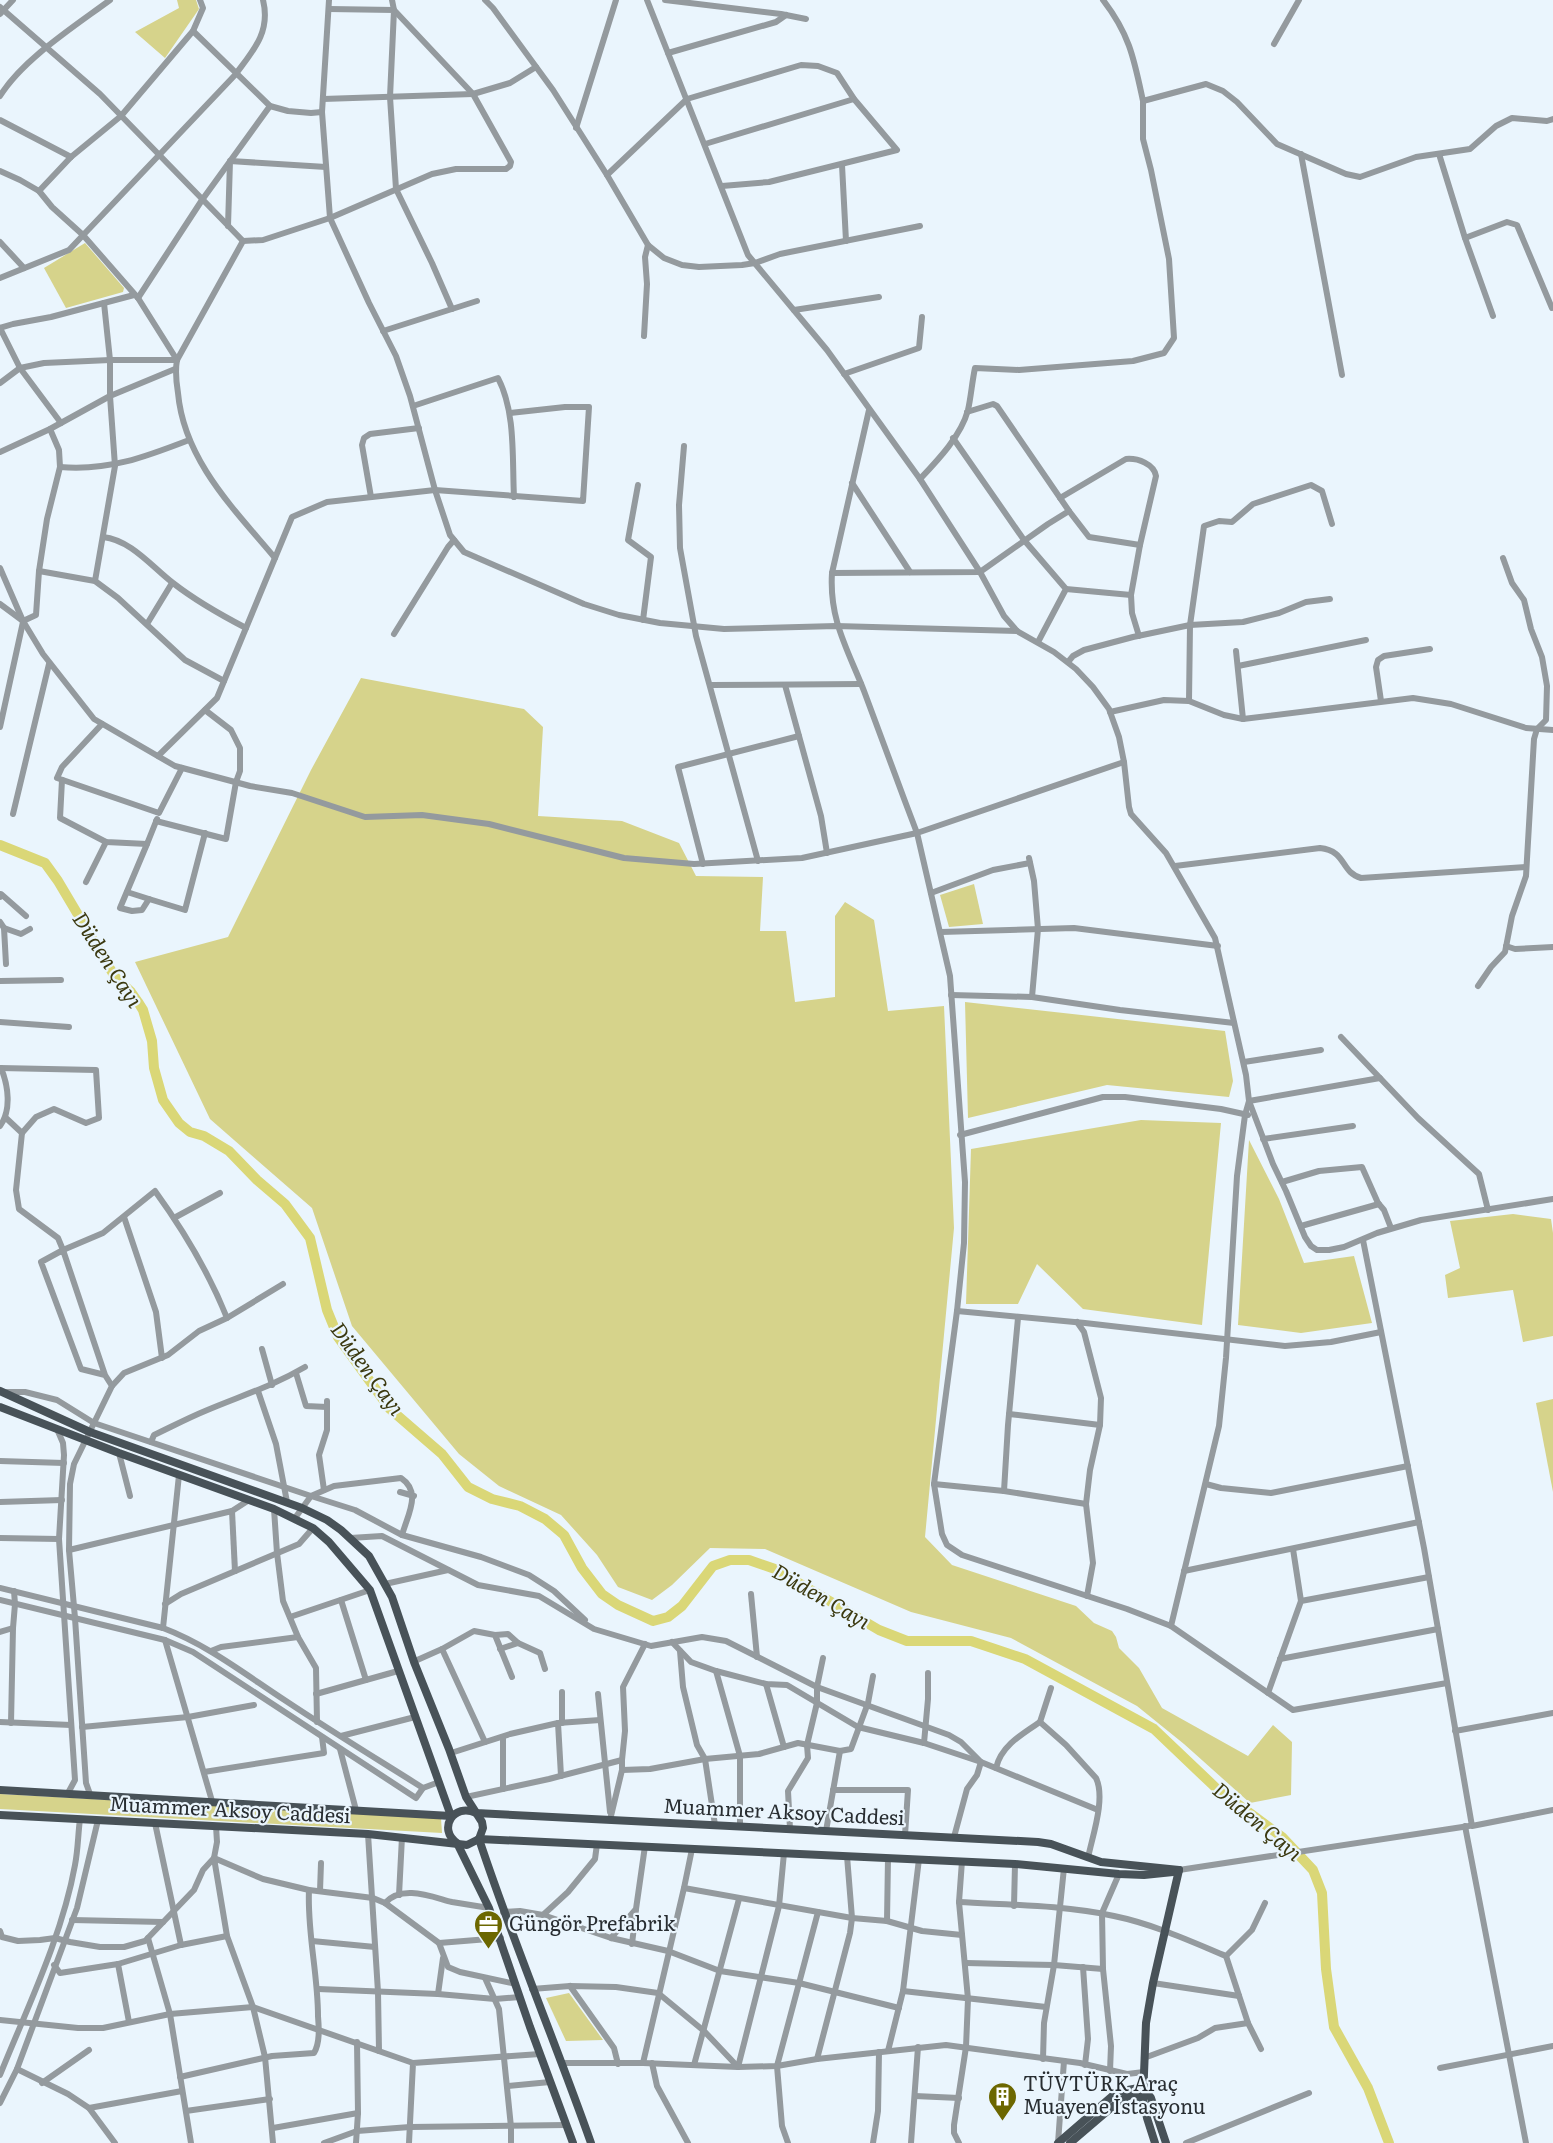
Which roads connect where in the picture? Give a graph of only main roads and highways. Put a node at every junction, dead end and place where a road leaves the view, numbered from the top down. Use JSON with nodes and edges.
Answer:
{"nodes":[{"id":1,"x":2,"y":1392,"type":"edge"},
{"id":2,"x":0,"y":1407,"type":"edge"},
{"id":3,"x":90,"y":1432,"type":"junction"},
{"id":4,"x":0,"y":1790,"type":"edge"},
{"id":5,"x":476,"y":1813,"type":"junction"},
{"id":6,"x":0,"y":1815,"type":"edge"},
{"id":7,"x":452,"y":1816,"type":"junction"},
{"id":8,"x":479,"y":1839,"type":"junction"},
{"id":9,"x":457,"y":1843,"type":"junction"},
{"id":10,"x":1179,"y":1870,"type":"junction"},
{"id":11,"x":1130,"y":2091,"type":"junction"},
{"id":12,"x":1144,"y":2091,"type":"junction"},
{"id":13,"x":573,"y":2143,"type":"edge"},
{"id":14,"x":591,"y":2143,"type":"edge"},
{"id":15,"x":1058,"y":2143,"type":"edge"},
{"id":16,"x":1070,"y":2143,"type":"edge"},
{"id":17,"x":1155,"y":2143,"type":"edge"},
{"id":18,"x":1166,"y":2143,"type":"edge"}],
"edges":[{"from":1,"to":3,"type":"main road"},
{"from":2,"to":3,"type":"main road"},
{"from":3,"to":5,"type":"main road"},
{"from":3,"to":7,"type":"main road"},
{"from":4,"to":7,"type":"main road","name":"Muammer Aksoy Caddesi"},
{"from":5,"to":7,"type":"main road"},
{"from":5,"to":8,"type":"main road"},
{"from":5,"to":10,"type":"main road","name":"Muammer Aksoy Caddesi"},
{"from":6,"to":9,"type":"main road","name":"Muammer Aksoy Caddesi"},
{"from":7,"to":9,"type":"main road"},
{"from":8,"to":9,"type":"main road"},
{"from":8,"to":10,"type":"main road","name":"Muammer Aksoy Caddesi"},
{"from":8,"to":14,"type":"main road"},
{"from":9,"to":13,"type":"main road"},
{"from":10,"to":12,"type":"main road"},
{"from":11,"to":12,"type":"main road"},
{"from":11,"to":15,"type":"main road"},
{"from":11,"to":16,"type":"main road"},
{"from":12,"to":17,"type":"main road"},
{"from":12,"to":18,"type":"main road"}]}
